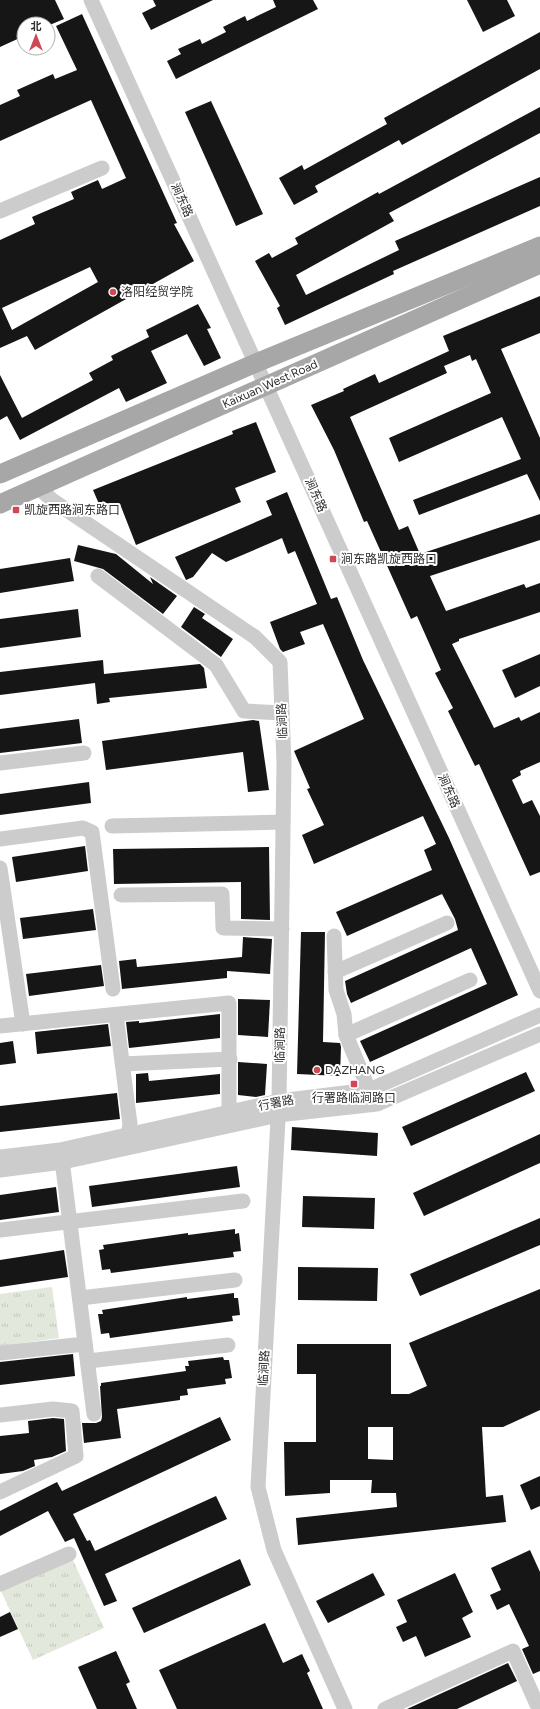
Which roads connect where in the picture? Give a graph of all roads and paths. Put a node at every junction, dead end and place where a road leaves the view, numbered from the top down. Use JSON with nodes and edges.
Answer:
{"nodes":[{"id":1,"x":91,"y":0,"type":"edge"},
{"id":2,"x":101,"y":0,"type":"edge"},
{"id":3,"x":102,"y":168,"type":"dead end"},
{"id":4,"x":0,"y":211,"type":"edge"},
{"id":5,"x":540,"y":246,"type":"edge"},
{"id":6,"x":540,"y":264,"type":"edge"},
{"id":7,"x":260,"y":362,"type":"junction"},
{"id":8,"x":271,"y":384,"type":"junction"},
{"id":9,"x":0,"y":474,"type":"edge"},
{"id":10,"x":38,"y":487,"type":"junction"},
{"id":11,"x":0,"y":504,"type":"edge"},
{"id":12,"x":98,"y":576,"type":"dead end"},
{"id":13,"x":282,"y":713,"type":"junction"},
{"id":14,"x":84,"y":753,"type":"dead end"},
{"id":15,"x":0,"y":763,"type":"edge"},
{"id":16,"x":283,"y":822,"type":"junction"},
{"id":17,"x":112,"y":826,"type":"dead end"},
{"id":18,"x":0,"y":839,"type":"edge"},
{"id":19,"x":0,"y":868,"type":"edge"},
{"id":20,"x":121,"y":895,"type":"dead end"},
{"id":21,"x":447,"y":923,"type":"dead end"},
{"id":22,"x":282,"y":929,"type":"junction"},
{"id":23,"x":334,"y":936,"type":"dead end"},
{"id":24,"x":540,"y":969,"type":"edge"},
{"id":25,"x":335,"y":972,"type":"junction"},
{"id":26,"x":470,"y":980,"type":"dead end"},
{"id":27,"x":113,"y":989,"type":"dead end"},
{"id":28,"x":540,"y":991,"type":"edge"},
{"id":29,"x":116,"y":1015,"type":"junction"},
{"id":30,"x":540,"y":1015,"type":"edge"},
{"id":31,"x":23,"y":1024,"type":"junction"},
{"id":32,"x":0,"y":1026,"type":"edge"},
{"id":33,"x":540,"y":1034,"type":"edge"},
{"id":34,"x":346,"y":1035,"type":"junction"},
{"id":35,"x":230,"y":1059,"type":"junction"},
{"id":36,"x":123,"y":1064,"type":"junction"},
{"id":37,"x":369,"y":1090,"type":"junction"},
{"id":38,"x":279,"y":1108,"type":"junction"},
{"id":39,"x":229,"y":1113,"type":"junction"},
{"id":40,"x":128,"y":1136,"type":"junction"},
{"id":41,"x":62,"y":1156,"type":"junction"},
{"id":42,"x":0,"y":1157,"type":"edge"},
{"id":43,"x":0,"y":1170,"type":"edge"},
{"id":44,"x":243,"y":1201,"type":"dead end"},
{"id":45,"x":70,"y":1222,"type":"junction"},
{"id":46,"x":0,"y":1230,"type":"edge"},
{"id":47,"x":235,"y":1280,"type":"dead end"},
{"id":48,"x":80,"y":1298,"type":"junction"},
{"id":49,"x":86,"y":1344,"type":"junction"},
{"id":50,"x":228,"y":1345,"type":"dead end"},
{"id":51,"x":0,"y":1353,"type":"edge"},
{"id":52,"x":88,"y":1361,"type":"junction"},
{"id":53,"x":94,"y":1414,"type":"dead end"},
{"id":54,"x":0,"y":1415,"type":"edge"},
{"id":55,"x":0,"y":1492,"type":"edge"},
{"id":56,"x":69,"y":1554,"type":"dead end"},
{"id":57,"x":0,"y":1584,"type":"edge"},
{"id":58,"x":535,"y":1685,"type":"edge"},
{"id":59,"x":346,"y":1709,"type":"edge"},
{"id":60,"x":385,"y":1709,"type":"edge"},
{"id":61,"x":539,"y":1709,"type":"edge"}],
"edges":[{"from":1,"to":7,"type":"street","name":"涧东路"},
{"from":2,"to":7,"type":"street","name":"涧东路"},
{"from":3,"to":4,"type":"street"},
{"from":5,"to":7,"type":"main road","name":"Kaixuan West Road"},
{"from":6,"to":8,"type":"main road","name":"Kaixuan West Road"},
{"from":7,"to":8,"type":"street","name":"涧东路"},
{"from":7,"to":9,"type":"main road","name":"Kaixuan West Road"},
{"from":8,"to":10,"type":"main road","name":"Kaixuan West Road"},
{"from":8,"to":24,"type":"street","name":"涧东路"},
{"from":8,"to":28,"type":"street","name":"涧东路"},
{"from":10,"to":11,"type":"main road","name":"Kaixuan West Road"},
{"from":10,"to":13,"type":"street","name":"临涧路"},
{"from":12,"to":13,"type":"street"},
{"from":13,"to":16,"type":"street","name":"临涧路"},
{"from":14,"to":15,"type":"street"},
{"from":16,"to":17,"type":"street"},
{"from":16,"to":22,"type":"street","name":"临涧路"},
{"from":18,"to":27,"type":"street"},
{"from":19,"to":31,"type":"street"},
{"from":20,"to":22,"type":"street"},
{"from":21,"to":25,"type":"street"},
{"from":22,"to":38,"type":"street","name":"临涧路"},
{"from":23,"to":25,"type":"street"},
{"from":25,"to":34,"type":"street"},
{"from":26,"to":34,"type":"street"},
{"from":29,"to":31,"type":"street"},
{"from":29,"to":35,"type":"street"},
{"from":29,"to":36,"type":"street"},
{"from":30,"to":37,"type":"street","name":"行署路"},
{"from":31,"to":32,"type":"street"},
{"from":33,"to":38,"type":"street","name":"行署路"},
{"from":34,"to":37,"type":"street"},
{"from":35,"to":36,"type":"street"},
{"from":35,"to":39,"type":"street"},
{"from":36,"to":40,"type":"street"},
{"from":37,"to":38,"type":"street","name":"行署路"},
{"from":38,"to":39,"type":"street","name":"行署路"},
{"from":38,"to":41,"type":"street","name":"行署路"},
{"from":38,"to":59,"type":"street","name":"临涧路"},
{"from":39,"to":40,"type":"street","name":"行署路"},
{"from":40,"to":41,"type":"street","name":"行署路"},
{"from":41,"to":42,"type":"street","name":"行署路"},
{"from":41,"to":43,"type":"street","name":"行署路"},
{"from":41,"to":45,"type":"street"},
{"from":44,"to":45,"type":"street"},
{"from":45,"to":46,"type":"street"},
{"from":45,"to":48,"type":"street"},
{"from":47,"to":48,"type":"street"},
{"from":48,"to":49,"type":"street"},
{"from":49,"to":51,"type":"street"},
{"from":49,"to":52,"type":"street"},
{"from":50,"to":52,"type":"street"},
{"from":52,"to":53,"type":"street"},
{"from":54,"to":55,"type":"street"},
{"from":56,"to":57,"type":"street"},
{"from":58,"to":60,"type":"street"},
{"from":58,"to":61,"type":"street"}]}
